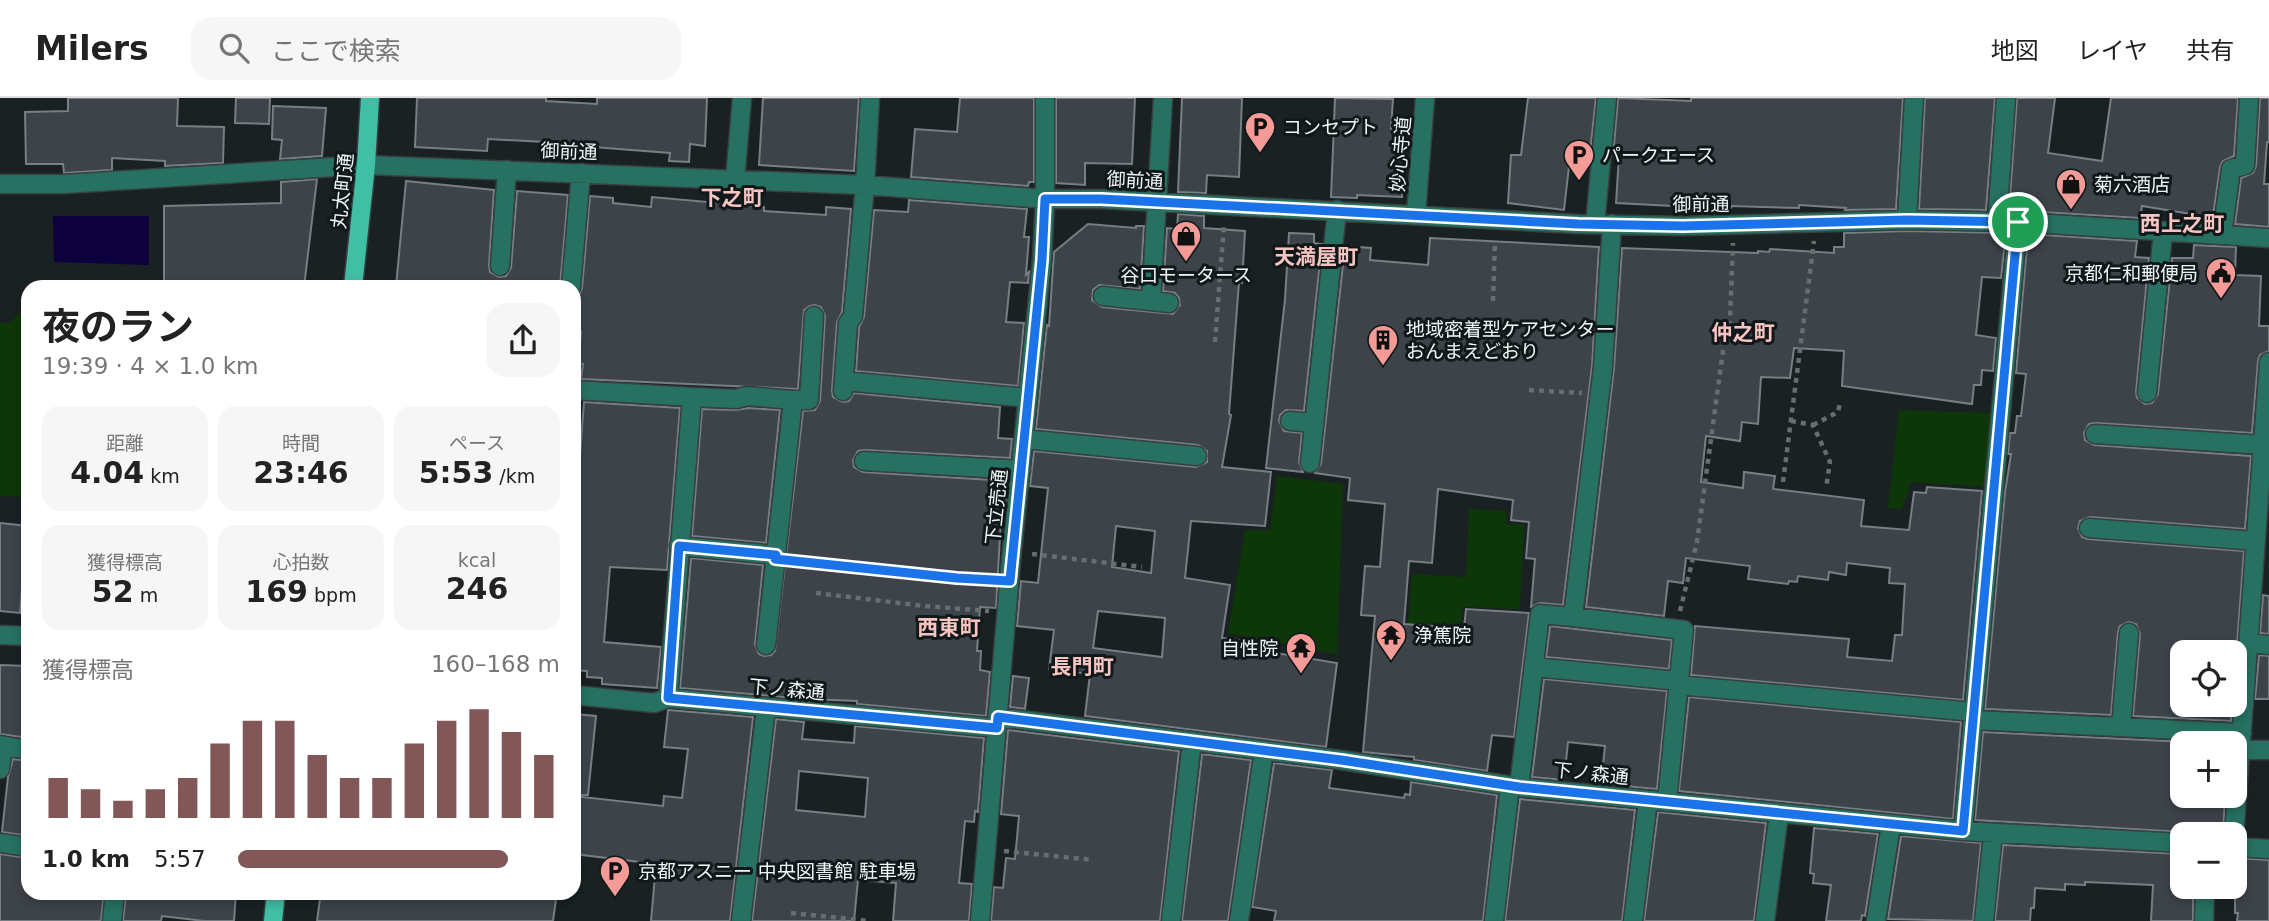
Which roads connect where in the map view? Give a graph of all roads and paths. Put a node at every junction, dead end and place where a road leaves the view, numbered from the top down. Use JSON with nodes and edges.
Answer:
{"nodes":[{"id":1,"x":370,"y":98,"type":"edge"},
{"id":2,"x":742,"y":98,"type":"edge"},
{"id":3,"x":870,"y":98,"type":"edge"},
{"id":4,"x":1045,"y":98,"type":"edge"},
{"id":5,"x":1163,"y":98,"type":"edge"},
{"id":6,"x":1425,"y":98,"type":"edge"},
{"id":7,"x":1607,"y":98,"type":"edge"},
{"id":8,"x":1914,"y":98,"type":"edge"},
{"id":9,"x":2006,"y":98,"type":"edge"},
{"id":10,"x":2249,"y":98,"type":"edge"},
{"id":11,"x":366,"y":165,"type":"junction"},
{"id":12,"x":507,"y":170,"type":"junction"},
{"id":13,"x":582,"y":173,"type":"junction"},
{"id":14,"x":735,"y":180,"type":"junction"},
{"id":15,"x":0,"y":184,"type":"edge"},
{"id":16,"x":865,"y":186,"type":"junction"},
{"id":17,"x":1045,"y":199,"type":"junction"},
{"id":18,"x":1158,"y":202,"type":"junction"},
{"id":19,"x":1226,"y":205,"type":"junction"},
{"id":20,"x":1337,"y":211,"type":"junction"},
{"id":21,"x":1416,"y":214,"type":"junction"},
{"id":22,"x":1496,"y":219,"type":"junction"},
{"id":23,"x":1907,"y":220,"type":"junction"},
{"id":24,"x":1997,"y":221,"type":"junction"},
{"id":25,"x":2018,"y":222,"type":"junction"},
{"id":26,"x":1816,"y":223,"type":"junction"},
{"id":27,"x":1603,"y":224,"type":"junction"},
{"id":28,"x":1732,"y":225,"type":"junction"},
{"id":29,"x":2163,"y":232,"type":"junction"},
{"id":30,"x":2222,"y":235,"type":"junction"},
{"id":31,"x":2269,"y":238,"type":"edge"},
{"id":32,"x":500,"y":266,"type":"dead end"},
{"id":33,"x":353,"y":280,"type":"edge"},
{"id":34,"x":572,"y":280,"type":"edge"},
{"id":35,"x":1102,"y":296,"type":"dead end"},
{"id":36,"x":1493,"y":301,"type":"dead end"},
{"id":37,"x":814,"y":316,"type":"dead end"},
{"id":38,"x":1214,"y":342,"type":"dead end"},
{"id":39,"x":2269,"y":362,"type":"edge"},
{"id":40,"x":581,"y":390,"type":"edge"},
{"id":41,"x":1530,"y":390,"type":"dead end"},
{"id":42,"x":2147,"y":393,"type":"dead end"},
{"id":43,"x":1600,"y":394,"type":"junction"},
{"id":44,"x":692,"y":397,"type":"junction"},
{"id":45,"x":1028,"y":398,"type":"junction"},
{"id":46,"x":793,"y":400,"type":"junction"},
{"id":47,"x":1840,"y":403,"type":"dead end"},
{"id":48,"x":1290,"y":421,"type":"dead end"},
{"id":49,"x":1791,"y":421,"type":"junction"},
{"id":50,"x":1314,"y":423,"type":"junction"},
{"id":51,"x":1813,"y":425,"type":"junction"},
{"id":52,"x":2095,"y":434,"type":"dead end"},
{"id":53,"x":1024,"y":439,"type":"junction"},
{"id":54,"x":2263,"y":445,"type":"junction"},
{"id":55,"x":1197,"y":456,"type":"dead end"},
{"id":56,"x":864,"y":461,"type":"dead end"},
{"id":57,"x":1310,"y":463,"type":"dead end"},
{"id":58,"x":1021,"y":470,"type":"junction"},
{"id":59,"x":1783,"y":482,"type":"dead end"},
{"id":60,"x":1826,"y":488,"type":"dead end"},
{"id":61,"x":2089,"y":528,"type":"dead end"},
{"id":62,"x":2256,"y":541,"type":"junction"},
{"id":63,"x":679,"y":546,"type":"junction"},
{"id":64,"x":1012,"y":551,"type":"junction"},
{"id":65,"x":776,"y":557,"type":"junction"},
{"id":66,"x":1142,"y":567,"type":"dead end"},
{"id":67,"x":1010,"y":581,"type":"junction"},
{"id":68,"x":816,"y":593,"type":"dead end"},
{"id":69,"x":1007,"y":612,"type":"junction"},
{"id":70,"x":1573,"y":617,"type":"junction"},
{"id":71,"x":1675,"y":629,"type":"junction"},
{"id":72,"x":2129,"y":633,"type":"dead end"},
{"id":73,"x":0,"y":635,"type":"edge"},
{"id":74,"x":21,"y":636,"type":"edge"},
{"id":75,"x":2248,"y":643,"type":"junction"},
{"id":76,"x":765,"y":645,"type":"dead end"},
{"id":77,"x":2269,"y":645,"type":"edge"},
{"id":78,"x":1534,"y":667,"type":"junction"},
{"id":79,"x":1679,"y":683,"type":"junction"},
{"id":80,"x":581,"y":696,"type":"edge"},
{"id":81,"x":668,"y":698,"type":"junction"},
{"id":82,"x":766,"y":708,"type":"junction"},
{"id":83,"x":1974,"y":716,"type":"junction"},
{"id":84,"x":997,"y":723,"type":"junction"},
{"id":85,"x":2121,"y":727,"type":"junction"},
{"id":86,"x":2242,"y":731,"type":"edge"},
{"id":87,"x":2170,"y":733,"type":"edge"},
{"id":88,"x":1192,"y":741,"type":"junction"},
{"id":89,"x":2247,"y":743,"type":"edge"},
{"id":90,"x":1,"y":746,"type":"edge"},
{"id":91,"x":21,"y":749,"type":"edge"},
{"id":92,"x":1264,"y":750,"type":"junction"},
{"id":93,"x":2269,"y":750,"type":"edge"},
{"id":94,"x":0,"y":769,"type":"edge"},
{"id":95,"x":1515,"y":786,"type":"junction"},
{"id":96,"x":1648,"y":800,"type":"junction"},
{"id":97,"x":1667,"y":802,"type":"junction"},
{"id":98,"x":1779,"y":813,"type":"junction"},
{"id":99,"x":1891,"y":824,"type":"junction"},
{"id":100,"x":1963,"y":831,"type":"junction"},
{"id":101,"x":1993,"y":834,"type":"junction"},
{"id":102,"x":0,"y":843,"type":"edge"},
{"id":103,"x":2170,"y":843,"type":"edge"},
{"id":104,"x":21,"y":846,"type":"edge"},
{"id":105,"x":2247,"y":848,"type":"edge"},
{"id":106,"x":986,"y":849,"type":"junction"},
{"id":107,"x":2269,"y":849,"type":"edge"},
{"id":108,"x":1093,"y":860,"type":"dead end"},
{"id":109,"x":2205,"y":899,"type":"edge"},
{"id":110,"x":114,"y":900,"type":"edge"},
{"id":111,"x":275,"y":900,"type":"edge"},
{"id":112,"x":792,"y":913,"type":"dead end"},
{"id":113,"x":112,"y":921,"type":"edge"},
{"id":114,"x":273,"y":921,"type":"edge"},
{"id":115,"x":741,"y":921,"type":"edge"},
{"id":116,"x":869,"y":921,"type":"edge"},
{"id":117,"x":980,"y":921,"type":"edge"},
{"id":118,"x":1171,"y":921,"type":"edge"},
{"id":119,"x":1239,"y":921,"type":"edge"},
{"id":120,"x":1494,"y":921,"type":"edge"},
{"id":121,"x":1633,"y":921,"type":"edge"},
{"id":122,"x":1765,"y":921,"type":"edge"},
{"id":123,"x":1876,"y":921,"type":"edge"},
{"id":124,"x":1984,"y":921,"type":"edge"},
{"id":125,"x":2204,"y":921,"type":"edge"}],
"edges":[{"from":1,"to":11,"type":"main road","name":"丸太町通"},
{"from":2,"to":14,"type":"street"},
{"from":3,"to":16,"type":"street"},
{"from":4,"to":17,"type":"street","name":"下立売通"},
{"from":5,"to":18,"type":"street"},
{"from":6,"to":21,"type":"street","name":"妙心寺道"},
{"from":7,"to":27,"type":"street"},
{"from":8,"to":23,"type":"street"},
{"from":9,"to":24,"type":"street"},
{"from":10,"to":30,"type":"street"},
{"from":11,"to":12,"type":"street","name":"御前通"},
{"from":11,"to":15,"type":"street","name":"御前通"},
{"from":11,"to":33,"type":"main road","name":"丸太町通"},
{"from":12,"to":13,"type":"street","name":"御前通"},
{"from":12,"to":32,"type":"street"},
{"from":13,"to":14,"type":"street","name":"御前通"},
{"from":13,"to":34,"type":"street"},
{"from":14,"to":16,"type":"street","name":"御前通"},
{"from":16,"to":17,"type":"street","name":"御前通"},
{"from":16,"to":45,"type":"street"},
{"from":17,"to":18,"type":"street","name":"御前通"},
{"from":17,"to":45,"type":"street","name":"下立売通"},
{"from":18,"to":19,"type":"street","name":"御前通"},
{"from":18,"to":35,"type":"street"},
{"from":19,"to":20,"type":"street","name":"御前通"},
{"from":19,"to":38,"type":"path"},
{"from":20,"to":21,"type":"street","name":"御前通"},
{"from":20,"to":50,"type":"street"},
{"from":21,"to":22,"type":"street","name":"御前通"},
{"from":22,"to":27,"type":"street","name":"御前通"},
{"from":22,"to":36,"type":"path"},
{"from":23,"to":24,"type":"street","name":"御前通"},
{"from":23,"to":26,"type":"street","name":"御前通"},
{"from":24,"to":25,"type":"street","name":"御前通"},
{"from":25,"to":29,"type":"street","name":"御前通"},
{"from":25,"to":83,"type":"street"},
{"from":26,"to":28,"type":"street","name":"御前通"},
{"from":26,"to":49,"type":"path"},
{"from":27,"to":28,"type":"street","name":"御前通"},
{"from":27,"to":43,"type":"street"},
{"from":28,"to":71,"type":"path"},
{"from":29,"to":30,"type":"street","name":"御前通"},
{"from":29,"to":42,"type":"street"},
{"from":30,"to":31,"type":"street","name":"御前通"},
{"from":37,"to":46,"type":"street"},
{"from":39,"to":54,"type":"street"},
{"from":40,"to":44,"type":"street"},
{"from":41,"to":43,"type":"path"},
{"from":43,"to":70,"type":"street"},
{"from":44,"to":46,"type":"street"},
{"from":44,"to":63,"type":"street"},
{"from":45,"to":53,"type":"street","name":"下立売通"},
{"from":46,"to":65,"type":"street"},
{"from":47,"to":51,"type":"path"},
{"from":48,"to":50,"type":"street"},
{"from":49,"to":51,"type":"path"},
{"from":49,"to":59,"type":"path"},
{"from":50,"to":57,"type":"street"},
{"from":51,"to":60,"type":"path"},
{"from":52,"to":54,"type":"street"},
{"from":53,"to":55,"type":"street"},
{"from":53,"to":58,"type":"street","name":"下立売通"},
{"from":54,"to":62,"type":"street"},
{"from":56,"to":58,"type":"street"},
{"from":58,"to":64,"type":"street","name":"下立売通"},
{"from":61,"to":62,"type":"street"},
{"from":62,"to":75,"type":"street"},
{"from":63,"to":65,"type":"street"},
{"from":63,"to":81,"type":"street"},
{"from":64,"to":66,"type":"path"},
{"from":64,"to":67,"type":"street","name":"下立売通"},
{"from":65,"to":67,"type":"path"},
{"from":65,"to":76,"type":"street"},
{"from":67,"to":69,"type":"street","name":"下立売通"},
{"from":68,"to":69,"type":"path"},
{"from":69,"to":84,"type":"street","name":"下立売通"},
{"from":70,"to":71,"type":"street"},
{"from":70,"to":78,"type":"street"},
{"from":71,"to":79,"type":"street"},
{"from":72,"to":85,"type":"street"},
{"from":73,"to":74,"type":"street"},
{"from":75,"to":77,"type":"street"},
{"from":75,"to":86,"type":"street"},
{"from":78,"to":79,"type":"street"},
{"from":78,"to":95,"type":"street"},
{"from":79,"to":83,"type":"street"},
{"from":79,"to":97,"type":"street"},
{"from":80,"to":81,"type":"street","name":"下ノ森通"},
{"from":81,"to":82,"type":"street","name":"下ノ森通"},
{"from":82,"to":84,"type":"street","name":"下ノ森通"},
{"from":82,"to":115,"type":"street"},
{"from":83,"to":85,"type":"street"},
{"from":83,"to":100,"type":"street"},
{"from":84,"to":88,"type":"street","name":"下ノ森通"},
{"from":84,"to":106,"type":"street","name":"下立売通"},
{"from":85,"to":87,"type":"street"},
{"from":88,"to":92,"type":"street","name":"下ノ森通"},
{"from":88,"to":118,"type":"street"},
{"from":89,"to":93,"type":"street"},
{"from":90,"to":91,"type":"street"},
{"from":90,"to":94,"type":"street"},
{"from":92,"to":95,"type":"street","name":"下ノ森通"},
{"from":92,"to":119,"type":"street"},
{"from":95,"to":96,"type":"street","name":"下ノ森通"},
{"from":95,"to":120,"type":"street"},
{"from":96,"to":97,"type":"street","name":"下ノ森通"},
{"from":96,"to":121,"type":"street"},
{"from":97,"to":98,"type":"street","name":"下ノ森通"},
{"from":98,"to":99,"type":"street","name":"下ノ森通"},
{"from":98,"to":122,"type":"street"},
{"from":99,"to":100,"type":"street","name":"下ノ森通"},
{"from":99,"to":123,"type":"street"},
{"from":100,"to":101,"type":"street","name":"下ノ森通"},
{"from":101,"to":103,"type":"street","name":"下ノ森通"},
{"from":101,"to":124,"type":"street"},
{"from":102,"to":104,"type":"street"},
{"from":105,"to":107,"type":"street"},
{"from":106,"to":108,"type":"path"},
{"from":106,"to":117,"type":"street","name":"下立売通"},
{"from":109,"to":125,"type":"street"},
{"from":110,"to":113,"type":"street"},
{"from":111,"to":114,"type":"main road"},
{"from":112,"to":116,"type":"path"}]}
